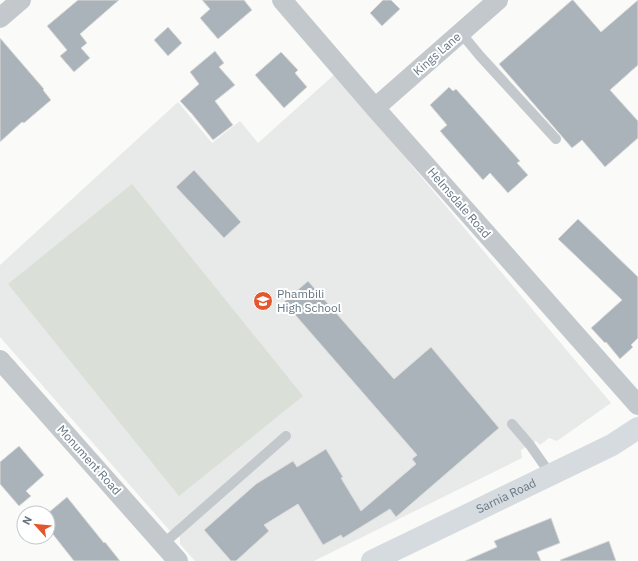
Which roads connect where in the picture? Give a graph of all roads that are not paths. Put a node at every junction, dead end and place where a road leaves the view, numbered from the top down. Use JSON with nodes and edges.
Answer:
{"nodes":[{"id":1,"x":21,"y":0,"type":"edge"},
{"id":2,"x":282,"y":0,"type":"edge"},
{"id":3,"x":498,"y":0,"type":"edge"},
{"id":4,"x":0,"y":18,"type":"edge"},
{"id":5,"x":461,"y":33,"type":"junction"},
{"id":6,"x":375,"y":108,"type":"junction"},
{"id":7,"x":556,"y":139,"type":"dead end"},
{"id":8,"x":0,"y":360,"type":"edge"},
{"id":9,"x":638,"y":405,"type":"edge"},
{"id":10,"x":512,"y":424,"type":"dead end"},
{"id":11,"x":638,"y":428,"type":"edge"},
{"id":12,"x":286,"y":436,"type":"dead end"},
{"id":13,"x":551,"y":475,"type":"junction"},
{"id":14,"x":163,"y":544,"type":"junction"},
{"id":15,"x":178,"y":561,"type":"edge"},
{"id":16,"x":372,"y":561,"type":"edge"}],
"edges":[{"from":1,"to":4,"type":"street"},
{"from":2,"to":6,"type":"street","name":"Helmsdale Road"},
{"from":3,"to":5,"type":"street","name":"Kings Lane"},
{"from":5,"to":6,"type":"street","name":"Kings Lane"},
{"from":5,"to":7,"type":"lane"},
{"from":6,"to":9,"type":"street","name":"Helmsdale Road"},
{"from":8,"to":14,"type":"street","name":"Monument Road"},
{"from":10,"to":13,"type":"lane"},
{"from":11,"to":13,"type":"main road","name":"Sarnia Road"},
{"from":12,"to":14,"type":"lane"},
{"from":13,"to":16,"type":"main road","name":"Sarnia Road"},
{"from":14,"to":15,"type":"street","name":"Monument Road"}]}
